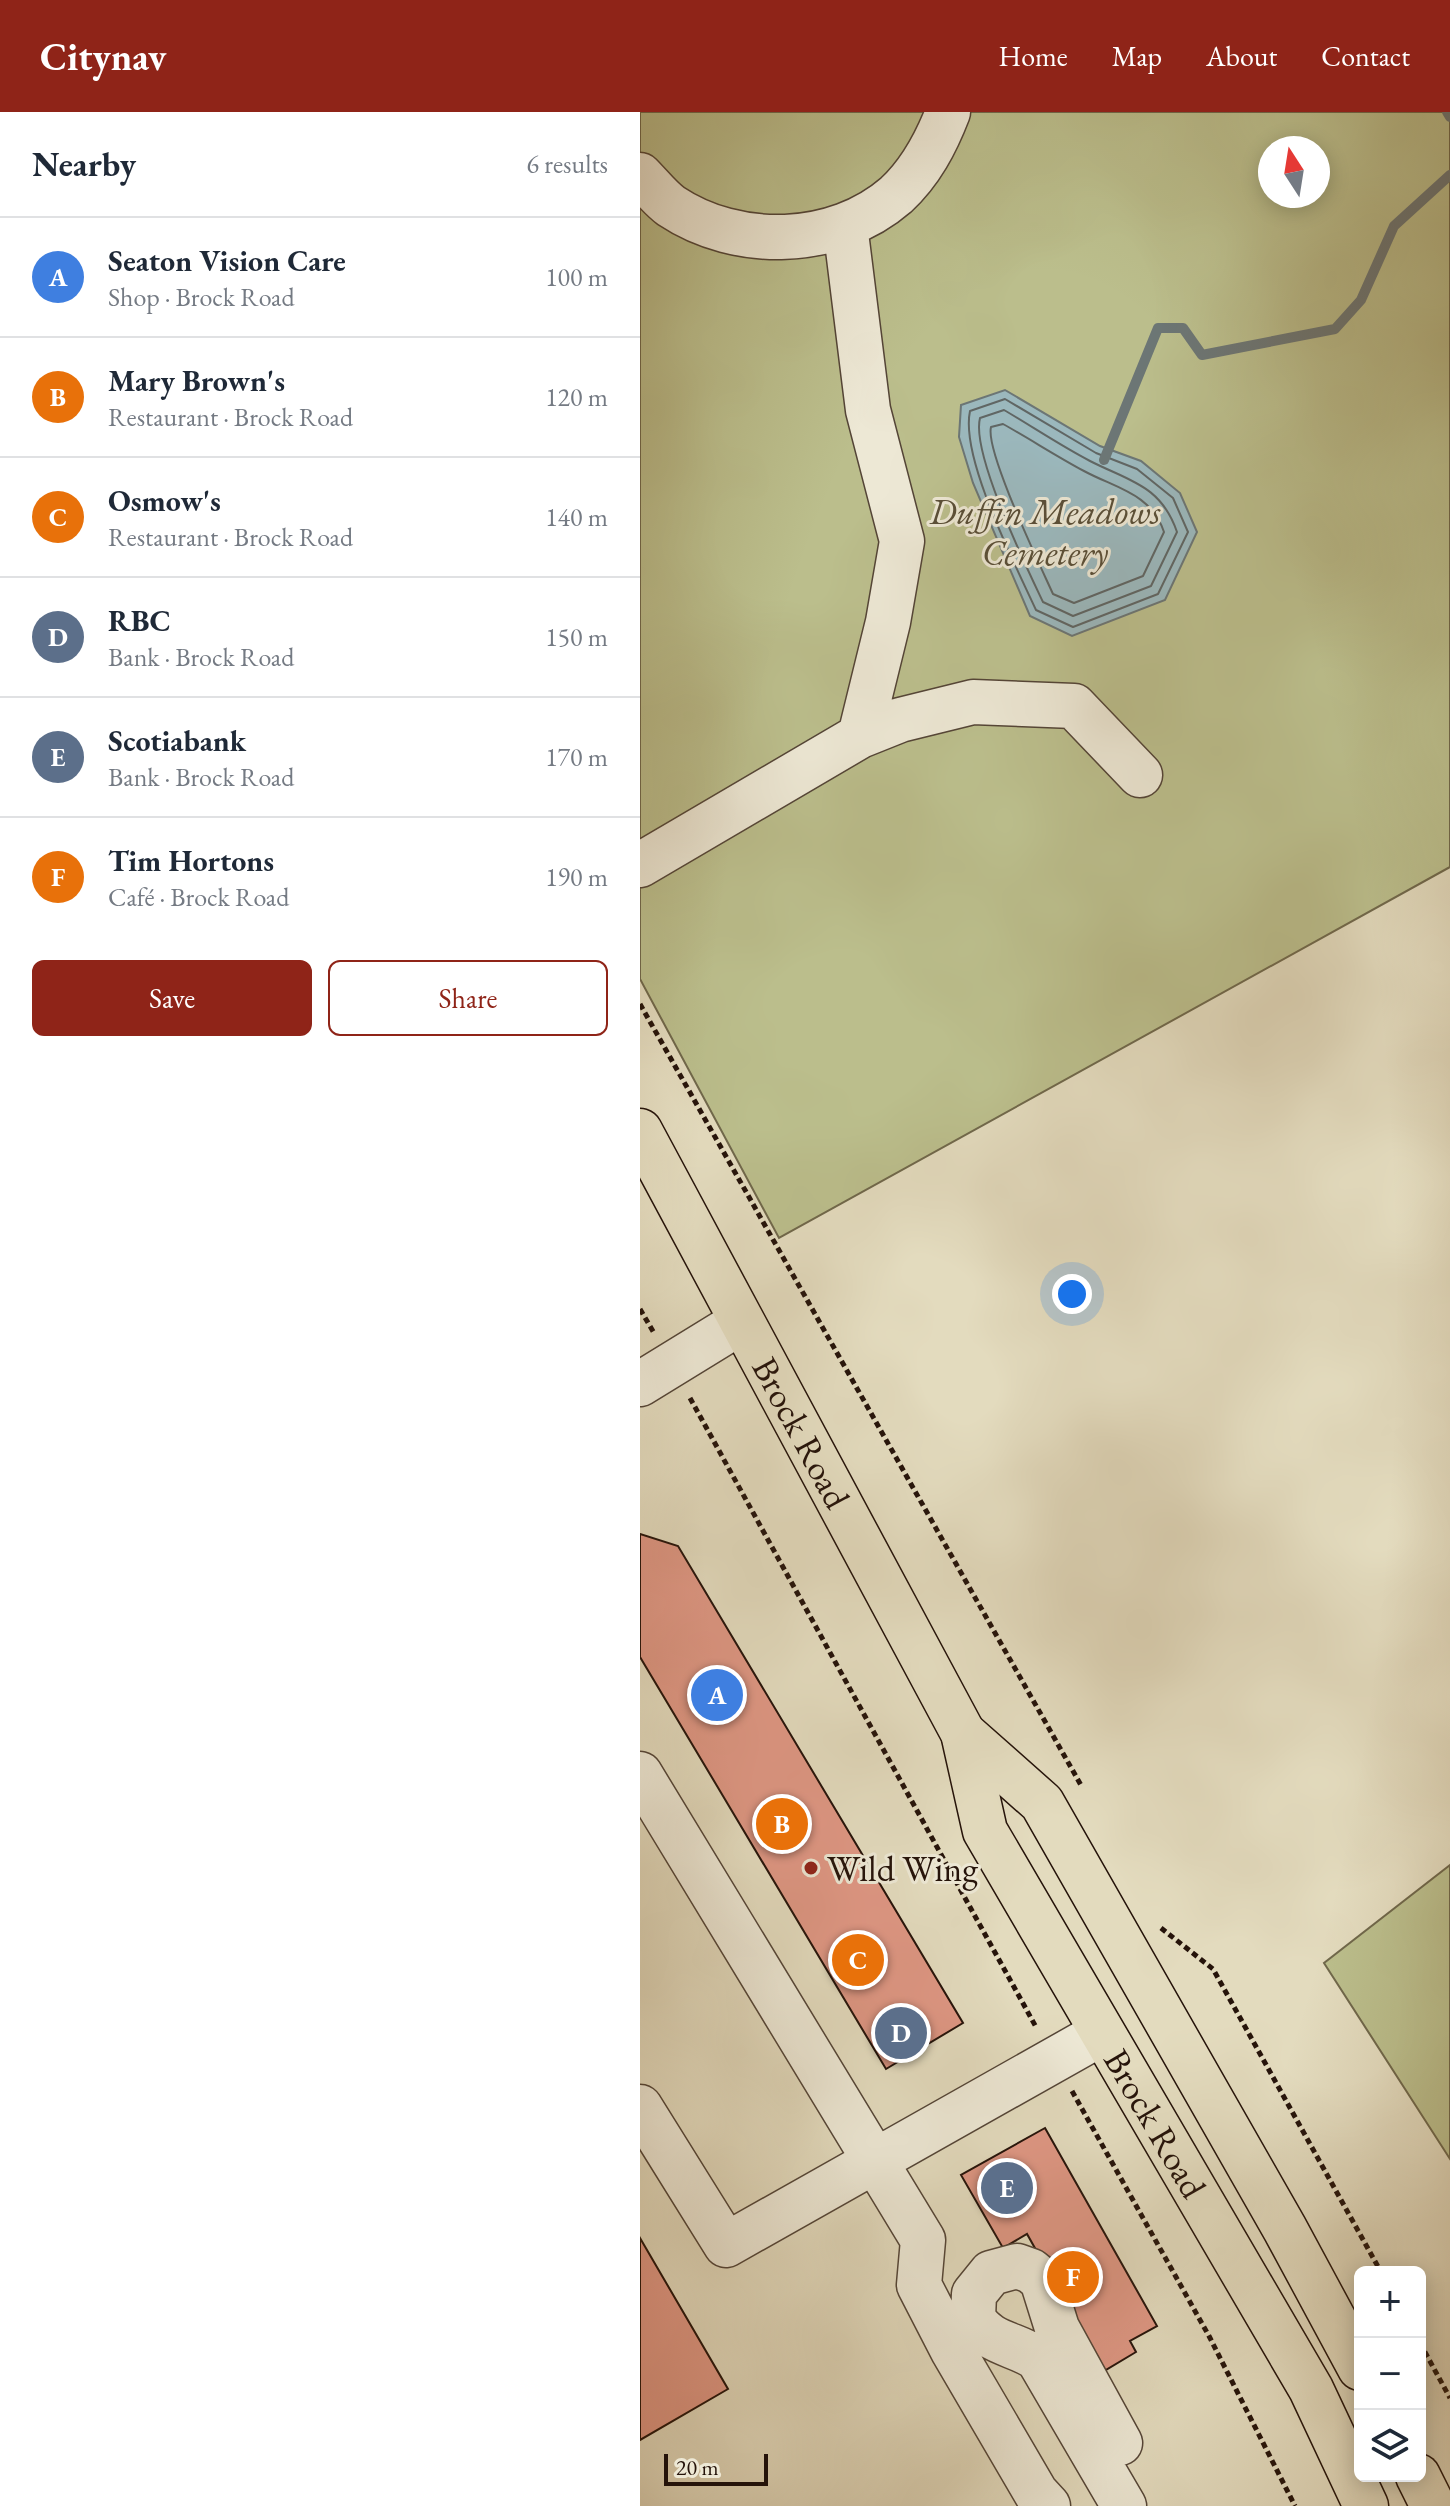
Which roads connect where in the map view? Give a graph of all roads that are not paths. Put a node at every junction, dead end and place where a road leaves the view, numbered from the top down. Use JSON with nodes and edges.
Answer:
{"nodes":[{"id":1,"x":948,"y":112,"type":"edge"},
{"id":2,"x":640,"y":175,"type":"edge"},
{"id":3,"x":845,"y":225,"type":"junction"},
{"id":4,"x":860,"y":736,"type":"junction"},
{"id":5,"x":1140,"y":775,"type":"dead end"},
{"id":6,"x":640,"y":865,"type":"edge"},
{"id":7,"x":640,"y":1131,"type":"edge"},
{"id":8,"x":741,"y":1322,"type":"junction"},
{"id":9,"x":656,"y":1375,"type":"edge"},
{"id":10,"x":963,"y":1733,"type":"junction"},
{"id":11,"x":640,"y":1774,"type":"edge"},
{"id":12,"x":1102,"y":2033,"type":"junction"},
{"id":13,"x":640,"y":2107,"type":"edge"},
{"id":14,"x":877,"y":2163,"type":"junction"},
{"id":15,"x":1354,"y":2357,"type":"edge"},
{"id":16,"x":1110,"y":2454,"type":"junction"},
{"id":17,"x":1421,"y":2482,"type":"edge"},
{"id":18,"x":1048,"y":2506,"type":"edge"},
{"id":19,"x":1124,"y":2506,"type":"edge"},
{"id":20,"x":1366,"y":2506,"type":"edge"},
{"id":21,"x":1433,"y":2506,"type":"edge"}],
"edges":[{"from":1,"to":3,"type":"street"},
{"from":2,"to":3,"type":"street"},
{"from":3,"to":4,"type":"street"},
{"from":4,"to":5,"type":"street"},
{"from":4,"to":6,"type":"street"},
{"from":7,"to":8,"type":"main road","name":"Brock Road"},
{"from":8,"to":9,"type":"street"},
{"from":8,"to":10,"type":"main road","name":"Brock Road"},
{"from":10,"to":12,"type":"main road","name":"Brock Road"},
{"from":10,"to":15,"type":"main road","name":"Brock Road"},
{"from":11,"to":14,"type":"street"},
{"from":12,"to":14,"type":"street"},
{"from":12,"to":20,"type":"main road","name":"Brock Road"},
{"from":13,"to":14,"type":"street"},
{"from":14,"to":18,"type":"street"},
{"from":16,"to":16,"type":"street"},
{"from":16,"to":19,"type":"street"},
{"from":17,"to":21,"type":"main road"}]}
